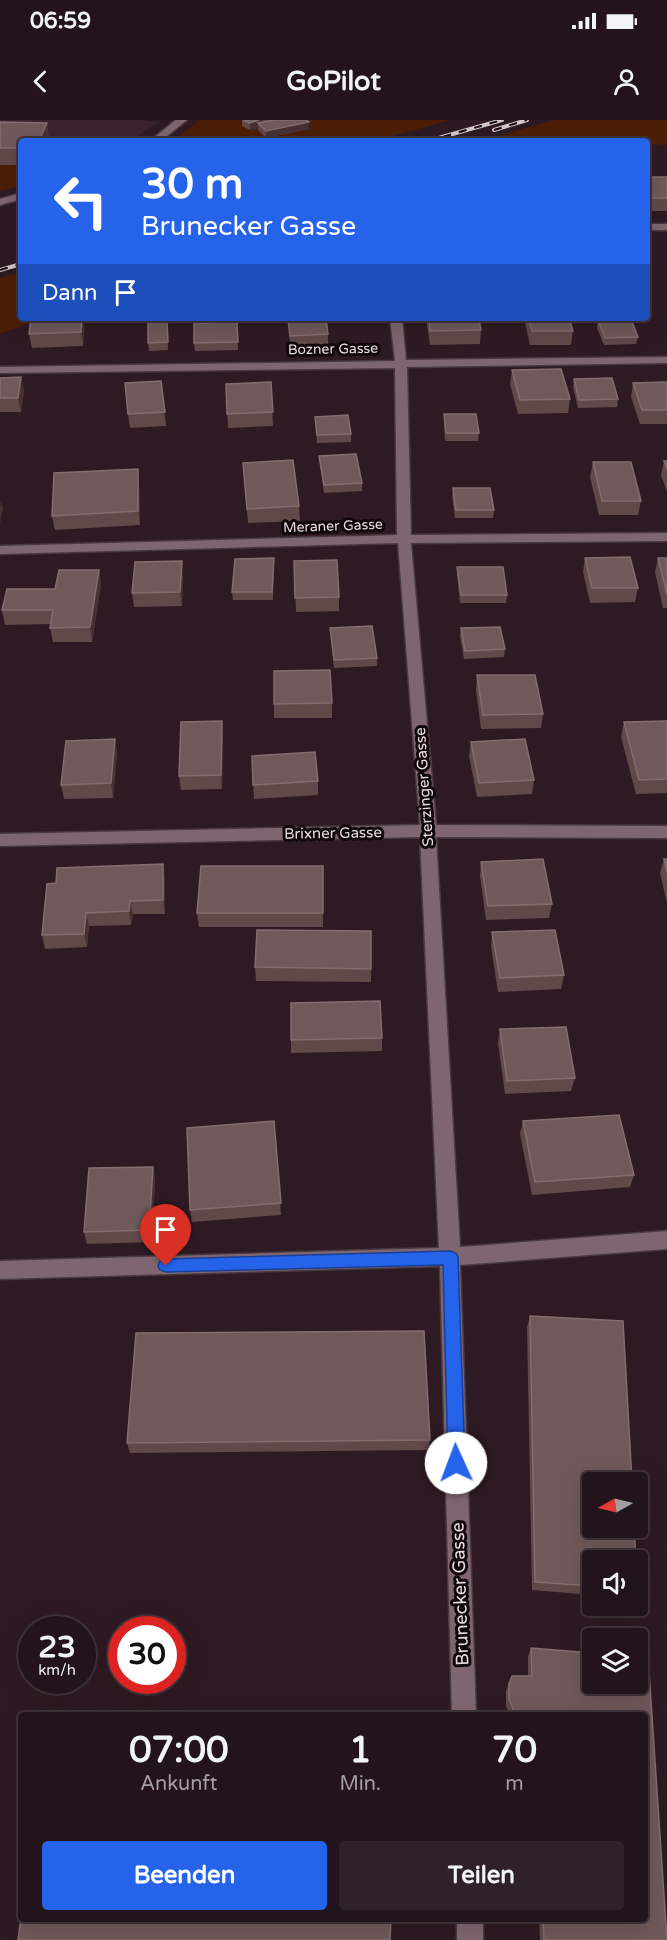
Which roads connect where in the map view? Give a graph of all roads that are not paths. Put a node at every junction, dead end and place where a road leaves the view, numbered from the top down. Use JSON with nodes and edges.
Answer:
{"nodes":[{"id":1,"x":182,"y":120,"type":"edge"},
{"id":2,"x":159,"y":138,"type":"edge"},
{"id":3,"x":18,"y":197,"type":"edge"},
{"id":4,"x":0,"y":202,"type":"edge"},
{"id":5,"x":650,"y":227,"type":"edge"},
{"id":6,"x":667,"y":227,"type":"edge"},
{"id":7,"x":396,"y":321,"type":"edge"},
{"id":8,"x":667,"y":360,"type":"edge"},
{"id":9,"x":401,"y":363,"type":"junction"},
{"id":10,"x":0,"y":370,"type":"edge"},
{"id":11,"x":667,"y":537,"type":"edge"},
{"id":12,"x":404,"y":539,"type":"junction"},
{"id":13,"x":0,"y":550,"type":"edge"},
{"id":14,"x":428,"y":831,"type":"junction"},
{"id":15,"x":667,"y":832,"type":"edge"},
{"id":16,"x":0,"y":840,"type":"edge"},
{"id":17,"x":667,"y":1240,"type":"edge"},
{"id":18,"x":450,"y":1257,"type":"junction"},
{"id":19,"x":0,"y":1270,"type":"edge"},
{"id":20,"x":464,"y":1712,"type":"edge"},
{"id":21,"x":470,"y":1922,"type":"edge"},
{"id":22,"x":470,"y":1940,"type":"edge"}],
"edges":[{"from":1,"to":2,"type":"street"},
{"from":3,"to":4,"type":"street"},
{"from":5,"to":6,"type":"street"},
{"from":7,"to":9,"type":"street","name":"Sterzinger Gasse"},
{"from":8,"to":9,"type":"street","name":"Bozner Gasse"},
{"from":9,"to":10,"type":"street","name":"Bozner Gasse"},
{"from":9,"to":12,"type":"street","name":"Sterzinger Gasse"},
{"from":11,"to":12,"type":"street","name":"Meraner Gasse"},
{"from":12,"to":13,"type":"street","name":"Meraner Gasse"},
{"from":12,"to":14,"type":"street","name":"Sterzinger Gasse"},
{"from":14,"to":15,"type":"street","name":"Brixner Gasse"},
{"from":14,"to":16,"type":"street","name":"Brixner Gasse"},
{"from":14,"to":18,"type":"street","name":"Sterzinger Gasse"},
{"from":17,"to":18,"type":"street"},
{"from":18,"to":19,"type":"street"},
{"from":18,"to":20,"type":"street","name":"Brunecker Gasse"},
{"from":21,"to":22,"type":"street"}]}
